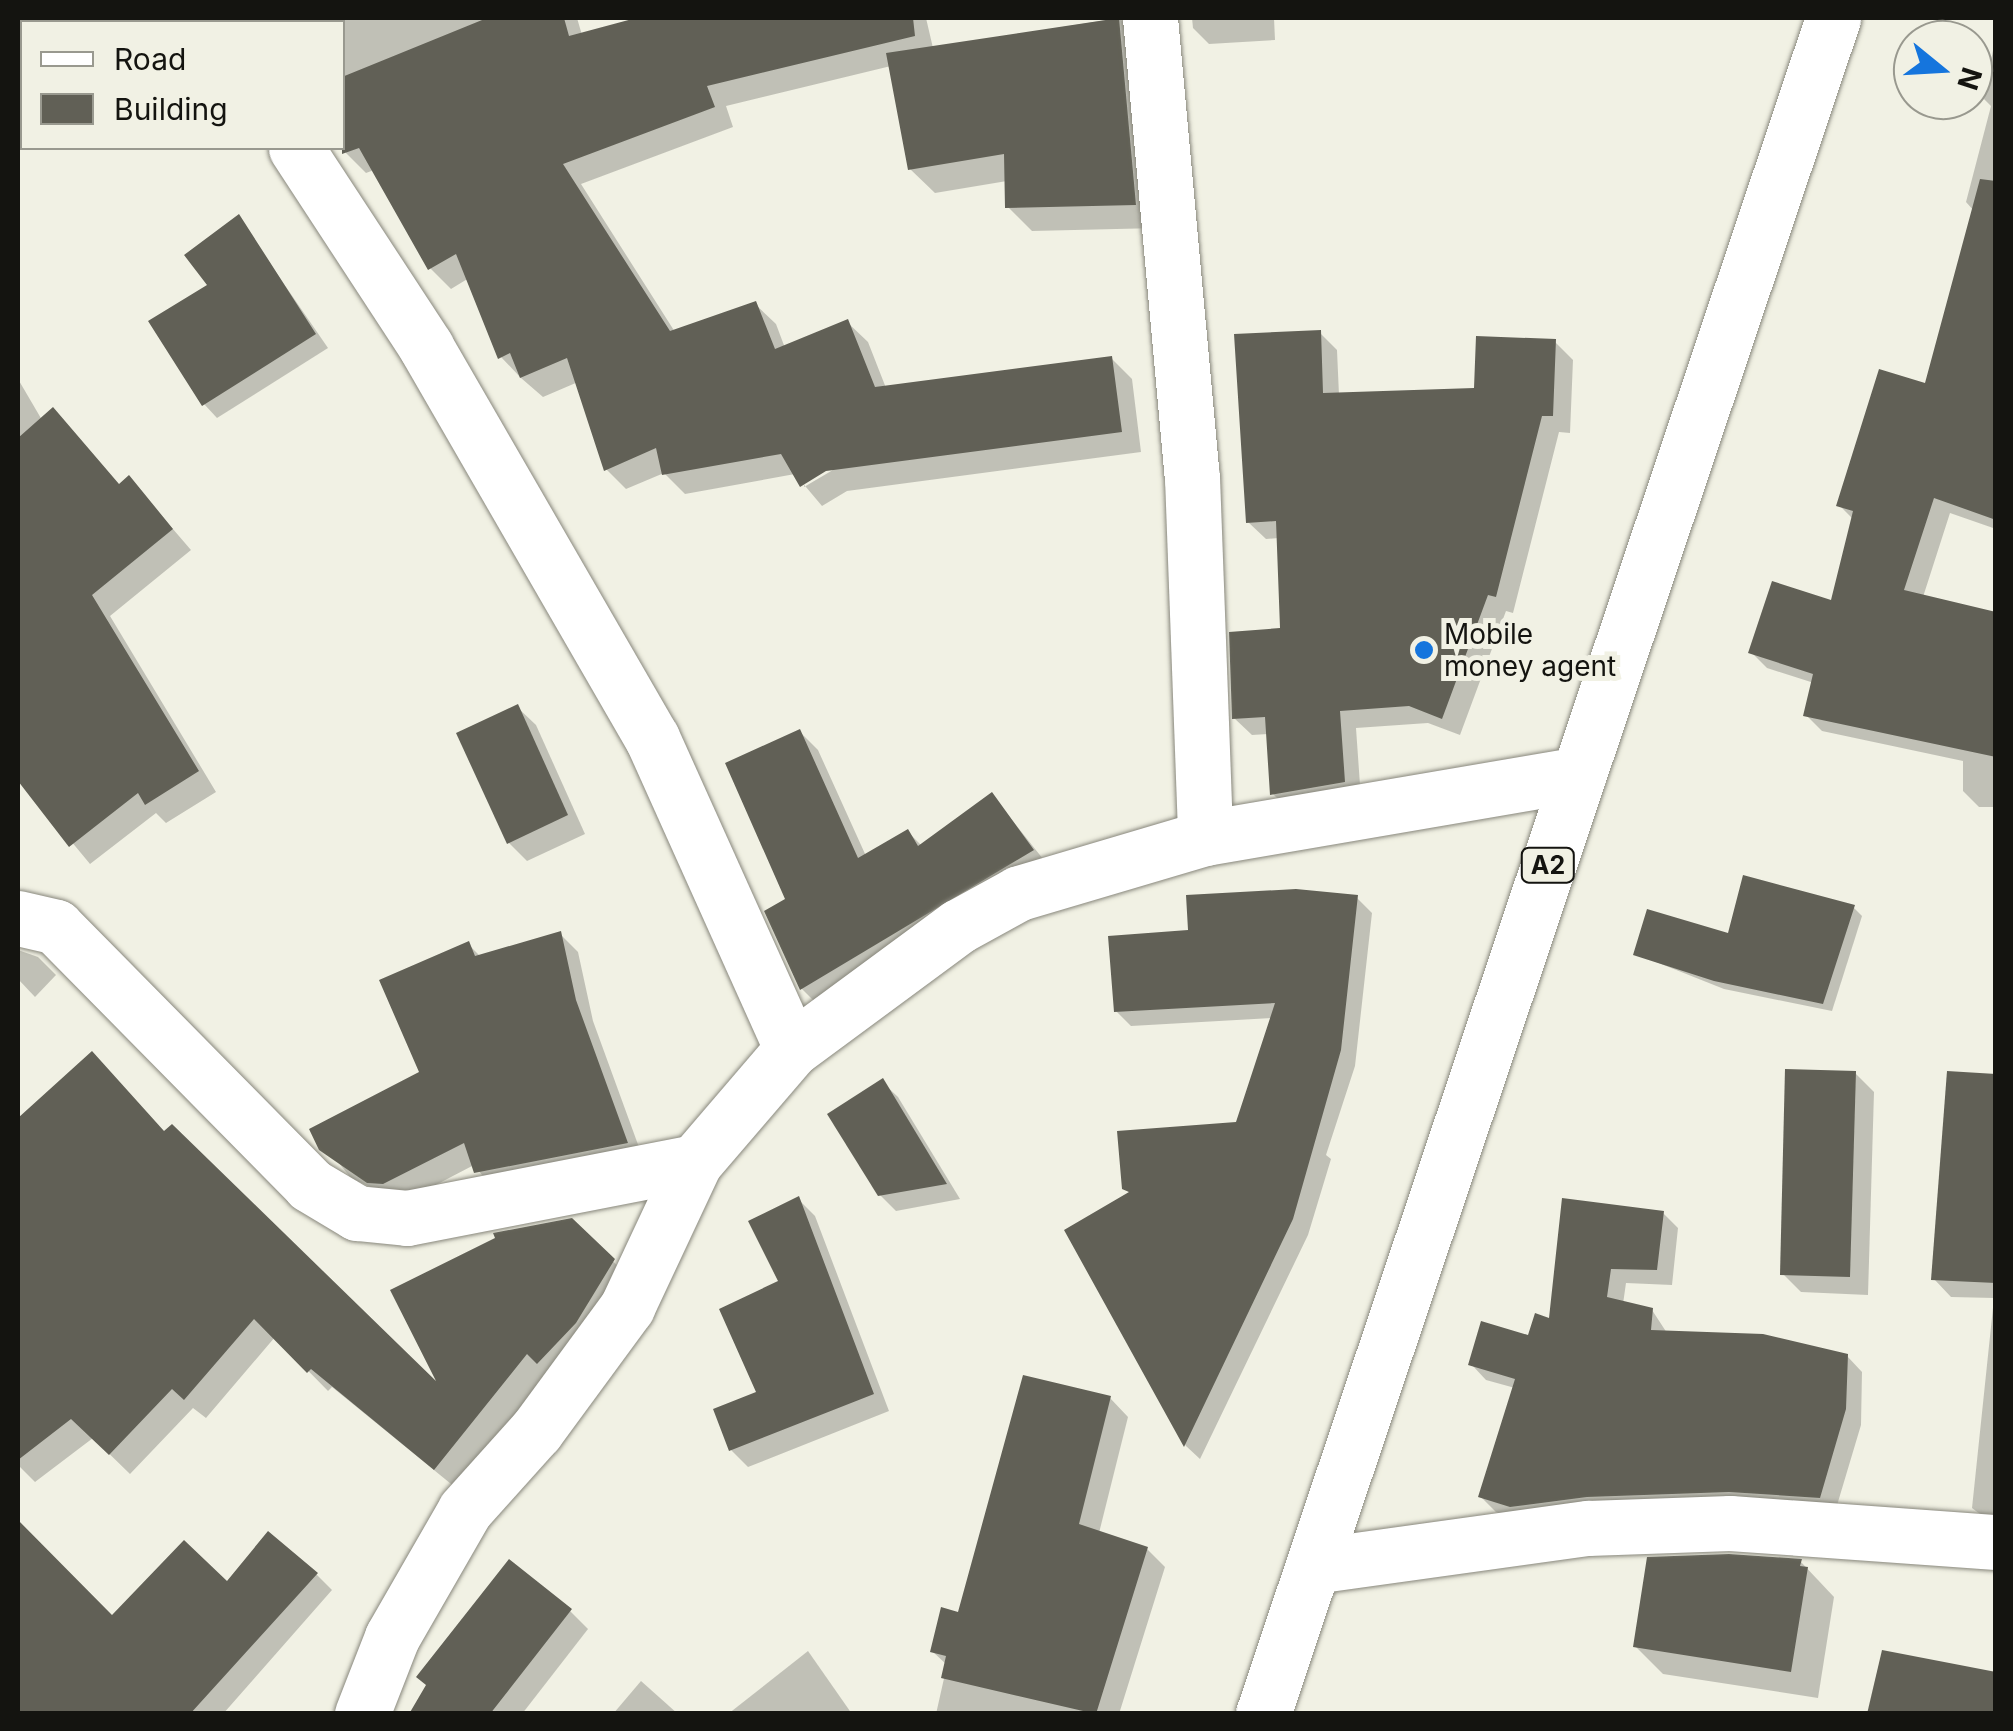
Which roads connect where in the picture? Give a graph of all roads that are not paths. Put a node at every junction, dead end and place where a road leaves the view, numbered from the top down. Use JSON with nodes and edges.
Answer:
{"nodes":[{"id":1,"x":1150,"y":18,"type":"edge"},
{"id":2,"x":1833,"y":18,"type":"edge"},
{"id":3,"x":297,"y":150,"type":"edge"},
{"id":4,"x":1579,"y":774,"type":"junction"},
{"id":5,"x":1205,"y":838,"type":"junction"},
{"id":6,"x":18,"y":918,"type":"edge"},
{"id":7,"x":792,"y":1049,"type":"junction"},
{"id":8,"x":695,"y":1162,"type":"junction"},
{"id":9,"x":1996,"y":1542,"type":"edge"},
{"id":10,"x":1313,"y":1566,"type":"junction"},
{"id":11,"x":362,"y":1714,"type":"edge"},
{"id":12,"x":1263,"y":1714,"type":"edge"}],
"edges":[{"from":1,"to":5,"type":"main road"},
{"from":2,"to":4,"type":"main road","number":"A2"},
{"from":3,"to":7,"type":"main road"},
{"from":4,"to":5,"type":"main road"},
{"from":4,"to":10,"type":"main road","number":"A2"},
{"from":5,"to":7,"type":"main road"},
{"from":6,"to":8,"type":"main road"},
{"from":7,"to":8,"type":"main road"},
{"from":8,"to":11,"type":"main road"},
{"from":9,"to":10,"type":"main road"},
{"from":10,"to":12,"type":"main road","number":"A2"}]}
